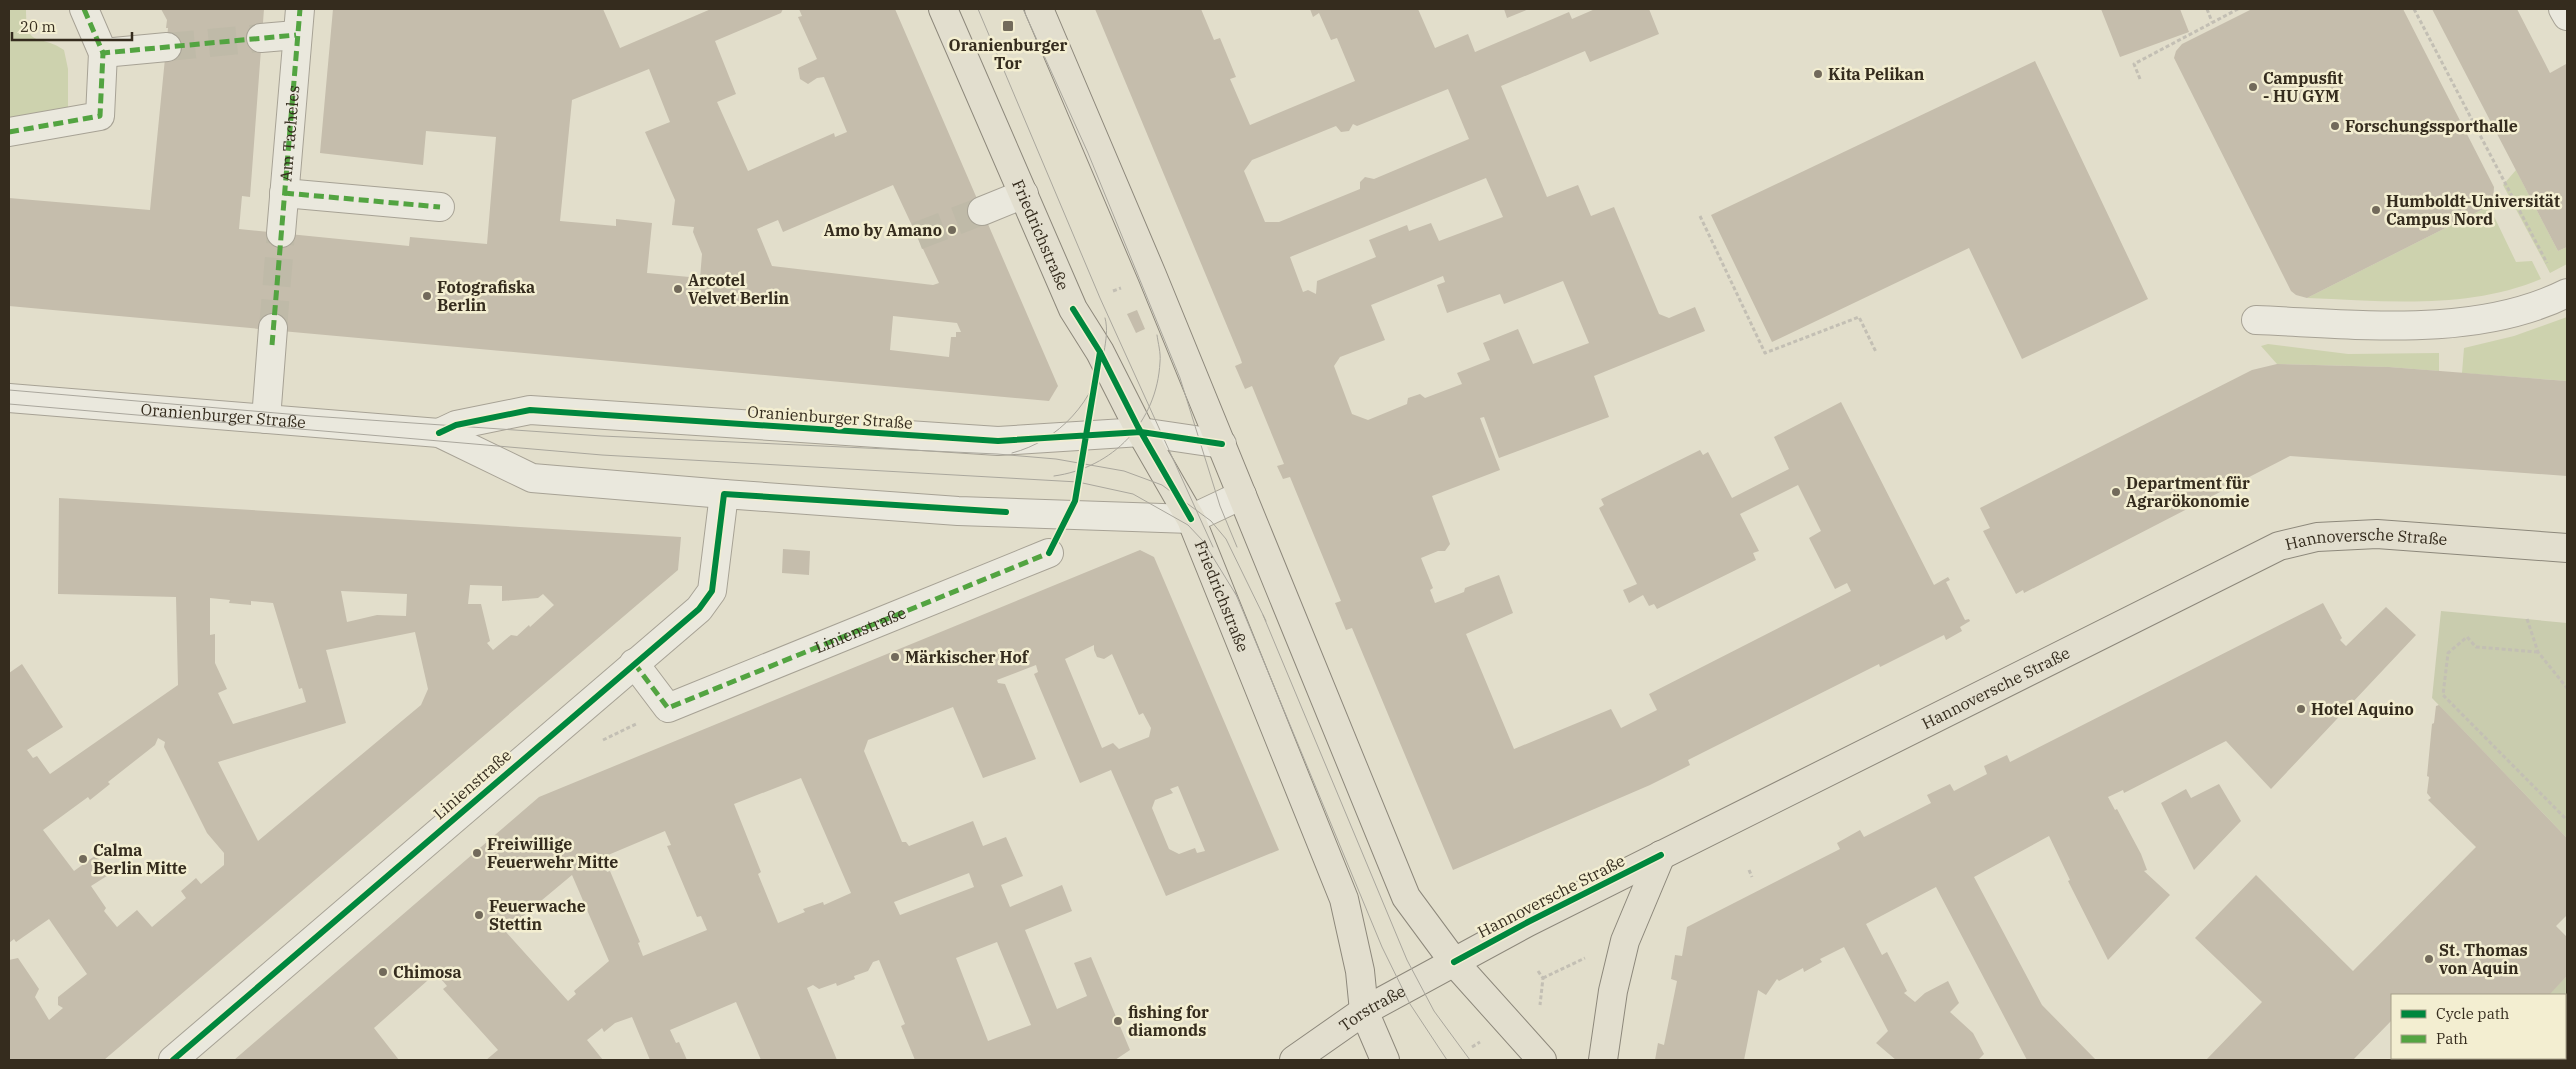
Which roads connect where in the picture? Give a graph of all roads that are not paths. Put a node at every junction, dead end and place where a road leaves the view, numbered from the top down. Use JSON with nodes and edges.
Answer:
{"nodes":[{"id":1,"x":84,"y":9,"type":"edge"},
{"id":2,"x":942,"y":9,"type":"edge"},
{"id":3,"x":1039,"y":9,"type":"edge"},
{"id":4,"x":2563,"y":9,"type":"edge"},
{"id":5,"x":2567,"y":16,"type":"edge"},
{"id":6,"x":298,"y":22,"type":"edge"},
{"id":7,"x":261,"y":38,"type":"tunnel mouth"},
{"id":8,"x":167,"y":47,"type":"tunnel mouth"},
{"id":9,"x":103,"y":52,"type":"junction"},
{"id":10,"x":9,"y":132,"type":"edge"},
{"id":11,"x":284,"y":192,"type":"junction"},
{"id":12,"x":1024,"y":194,"type":"junction"},
{"id":13,"x":440,"y":207,"type":"dead end"},
{"id":14,"x":982,"y":211,"type":"tunnel mouth"},
{"id":15,"x":281,"y":232,"type":"tunnel mouth"},
{"id":16,"x":2566,"y":294,"type":"edge"},
{"id":17,"x":2256,"y":320,"type":"dead end"},
{"id":18,"x":272,"y":337,"type":"tunnel mouth"},
{"id":19,"x":9,"y":398,"type":"edge"},
{"id":20,"x":266,"y":419,"type":"junction"},
{"id":21,"x":1141,"y":432,"type":"junction"},
{"id":22,"x":439,"y":433,"type":"junction"},
{"id":23,"x":1222,"y":444,"type":"junction"},
{"id":24,"x":724,"y":494,"type":"junction"},
{"id":25,"x":1242,"y":495,"type":"junction"},
{"id":26,"x":1190,"y":519,"type":"junction"},
{"id":27,"x":2567,"y":548,"type":"edge"},
{"id":28,"x":1050,"y":553,"type":"dead end"},
{"id":29,"x":634,"y":662,"type":"junction"},
{"id":30,"x":1661,"y":855,"type":"junction"},
{"id":31,"x":1454,"y":962,"type":"junction"},
{"id":32,"x":1364,"y":1011,"type":"junction"},
{"id":33,"x":173,"y":1060,"type":"edge"},
{"id":34,"x":1294,"y":1060,"type":"edge"},
{"id":35,"x":1385,"y":1060,"type":"edge"},
{"id":36,"x":1542,"y":1060,"type":"edge"},
{"id":37,"x":1603,"y":1060,"type":"edge"}],
"edges":[{"from":1,"to":9,"type":"street"},
{"from":2,"to":12,"type":"main road","name":"Friedrichstraße"},
{"from":3,"to":23,"type":"main road"},
{"from":4,"to":5,"type":"street"},
{"from":6,"to":7,"type":"street","name":"Am Tacheles"},
{"from":6,"to":11,"type":"street","name":"Am Tacheles"},
{"from":8,"to":9,"type":"street"},
{"from":9,"to":10,"type":"street"},
{"from":11,"to":13,"type":"street"},
{"from":11,"to":15,"type":"street","name":"Am Tacheles"},
{"from":12,"to":14,"type":"street"},
{"from":12,"to":21,"type":"main road","name":"Friedrichstraße"},
{"from":16,"to":17,"type":"street"},
{"from":18,"to":20,"type":"street"},
{"from":19,"to":20,"type":"street","name":"Oranienburger Straße"},
{"from":20,"to":22,"type":"street","name":"Oranienburger Straße"},
{"from":21,"to":22,"type":"street","name":"Oranienburger Straße"},
{"from":21,"to":23,"type":"street","name":"Oranienburger Straße"},
{"from":21,"to":26,"type":"main road","name":"Friedrichstraße"},
{"from":22,"to":24,"type":"street","name":"Oranienburger Straße"},
{"from":23,"to":25,"type":"main road"},
{"from":24,"to":26,"type":"street","name":"Oranienburger Straße"},
{"from":24,"to":29,"type":"street","name":"Linienstraße"},
{"from":25,"to":26,"type":"street","name":"Oranienburger Straße"},
{"from":25,"to":31,"type":"main road"},
{"from":26,"to":32,"type":"main road","name":"Friedrichstraße"},
{"from":27,"to":30,"type":"main road","name":"Hannoversche Straße"},
{"from":28,"to":29,"type":"street","name":"Linienstraße"},
{"from":29,"to":33,"type":"street","name":"Linienstraße"},
{"from":30,"to":31,"type":"main road","name":"Hannoversche Straße"},
{"from":30,"to":37,"type":"main road"},
{"from":31,"to":32,"type":"main road","name":"Torstraße"},
{"from":31,"to":36,"type":"main road"},
{"from":32,"to":34,"type":"main road","name":"Torstraße"},
{"from":32,"to":35,"type":"main road","name":"Friedrichstraße"}]}
